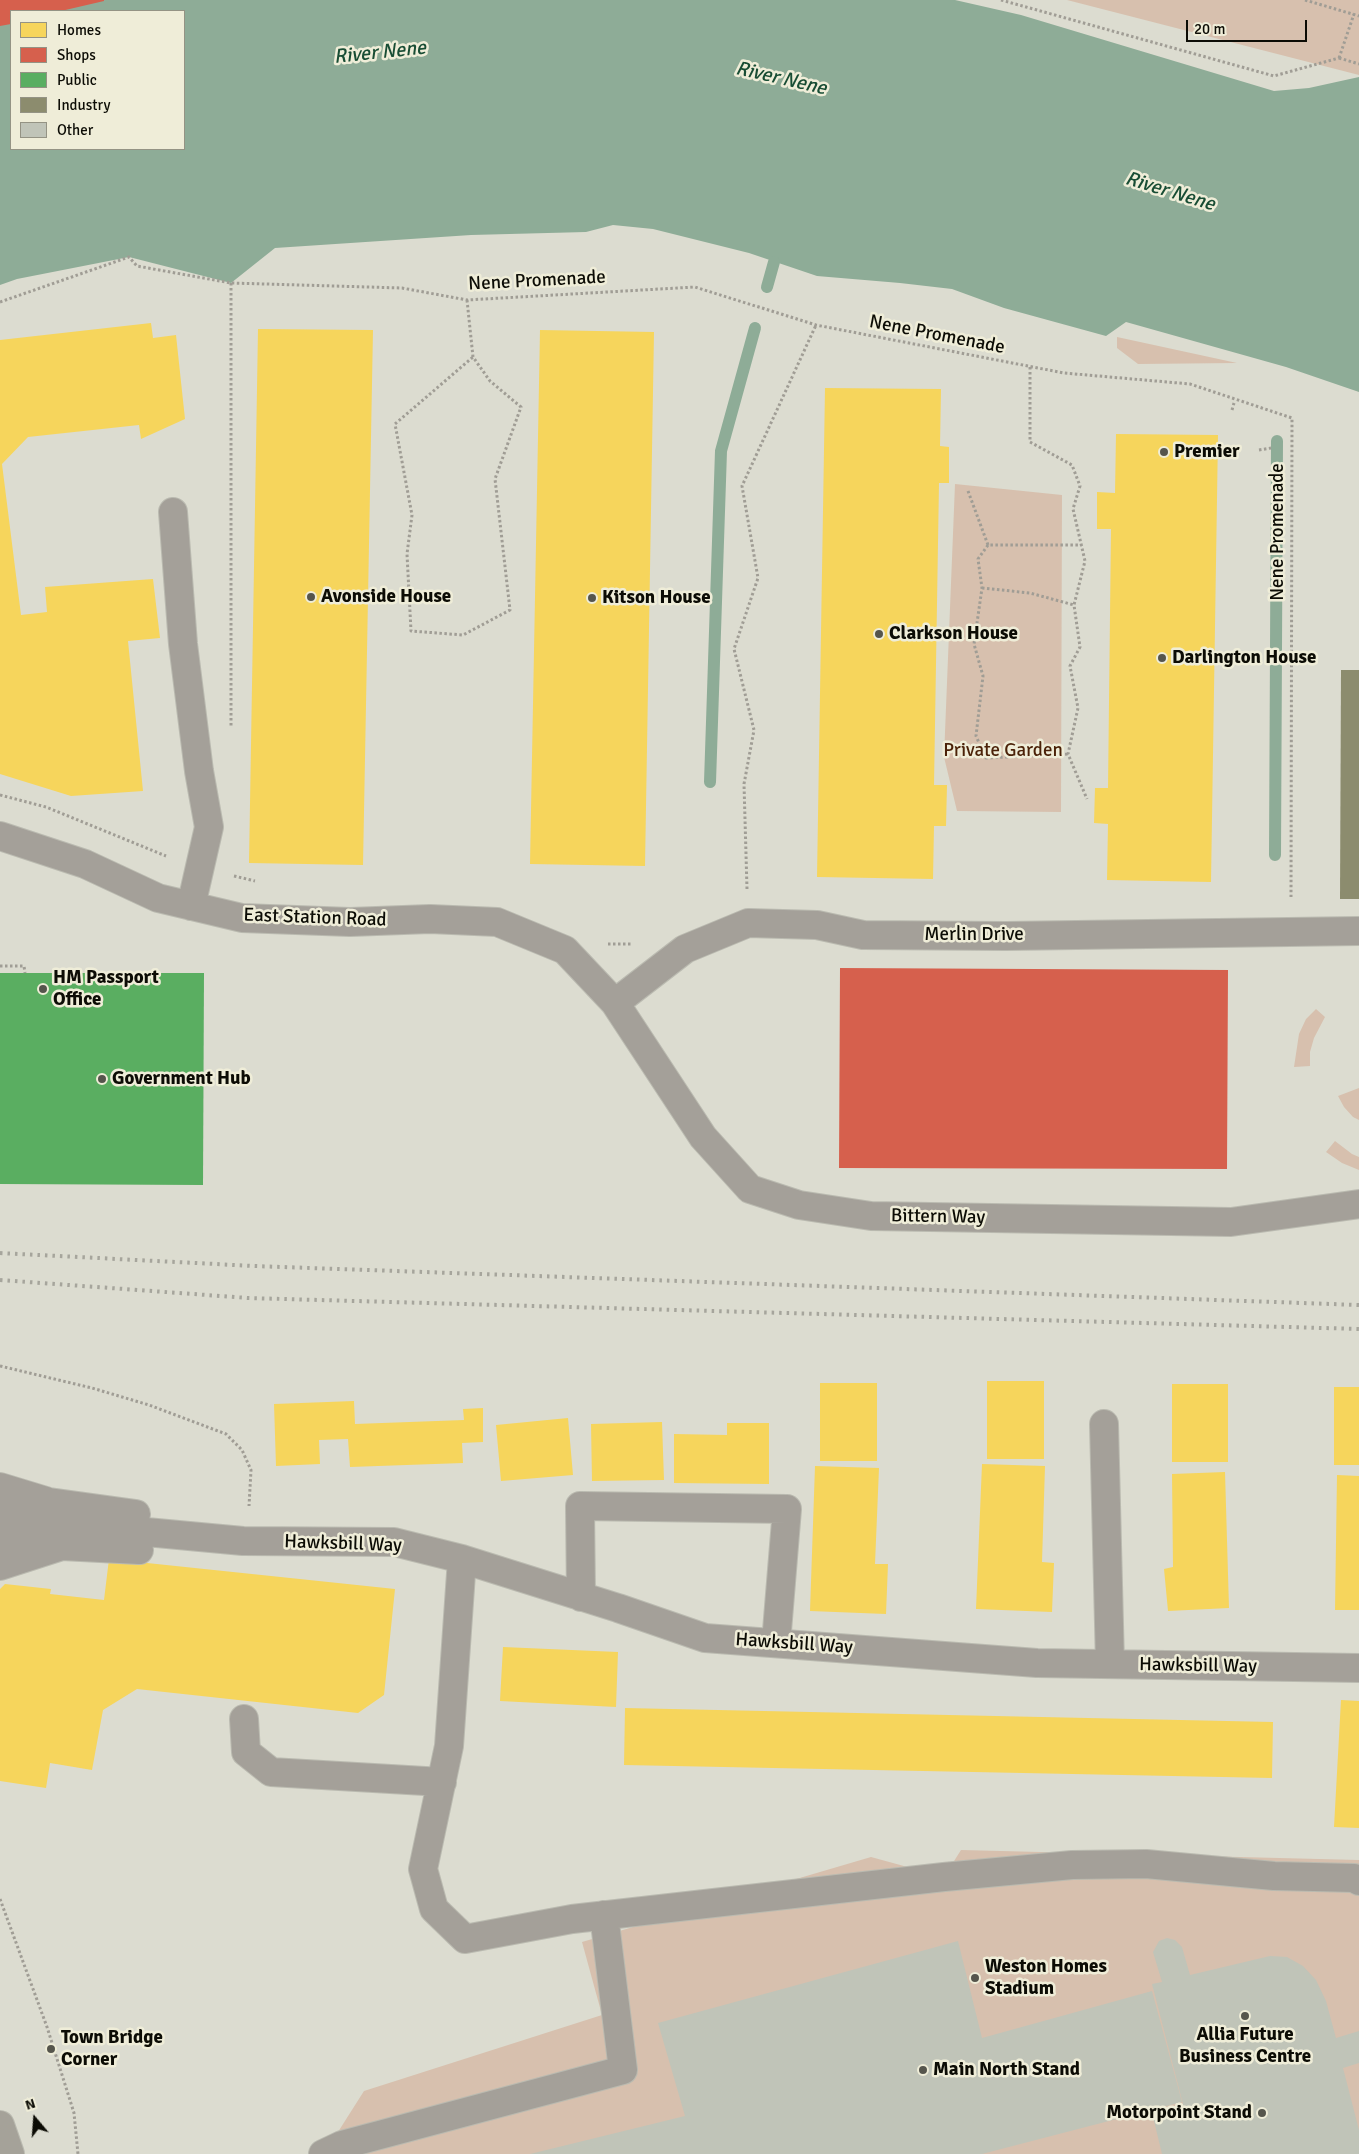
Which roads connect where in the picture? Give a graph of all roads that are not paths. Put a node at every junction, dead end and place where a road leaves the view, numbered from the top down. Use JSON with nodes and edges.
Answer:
{"nodes":[{"id":1,"x":173,"y":512,"type":"dead end"},
{"id":2,"x":0,"y":836,"type":"edge"},
{"id":3,"x":191,"y":906,"type":"junction"},
{"id":4,"x":1359,"y":931,"type":"edge"},
{"id":5,"x":614,"y":1003,"type":"junction"},
{"id":6,"x":1359,"y":1204,"type":"edge"},
{"id":7,"x":1104,"y":1424,"type":"dead end"},
{"id":8,"x":0,"y":1488,"type":"edge"},
{"id":9,"x":48,"y":1502,"type":"junction"},
{"id":10,"x":0,"y":1513,"type":"edge"},
{"id":11,"x":0,"y":1540,"type":"edge"},
{"id":12,"x":243,"y":1541,"type":"junction"},
{"id":13,"x":462,"y":1560,"type":"junction"},
{"id":14,"x":0,"y":1566,"type":"edge"},
{"id":15,"x":581,"y":1597,"type":"junction"},
{"id":16,"x":776,"y":1643,"type":"junction"},
{"id":17,"x":1110,"y":1664,"type":"junction"},
{"id":18,"x":1359,"y":1668,"type":"edge"},
{"id":19,"x":244,"y":1719,"type":"dead end"},
{"id":20,"x":442,"y":1782,"type":"junction"},
{"id":21,"x":1357,"y":1878,"type":"edge"},
{"id":22,"x":604,"y":1915,"type":"junction"},
{"id":23,"x":0,"y":2125,"type":"edge"},
{"id":24,"x":10,"y":2154,"type":"edge"},
{"id":25,"x":324,"y":2154,"type":"edge"}],
"edges":[{"from":1,"to":3,"type":"street"},
{"from":2,"to":3,"type":"street","name":"East Station Road"},
{"from":3,"to":5,"type":"street","name":"East Station Road"},
{"from":4,"to":5,"type":"street","name":"Merlin Drive"},
{"from":5,"to":6,"type":"street","name":"Bittern Way"},
{"from":7,"to":17,"type":"street"},
{"from":8,"to":9,"type":"street","name":"Hawksbill Way"},
{"from":9,"to":10,"type":"street","name":"Hawksbill Way"},
{"from":9,"to":12,"type":"street","name":"Hawksbill Way"},
{"from":11,"to":12,"type":"street","name":"Hawksbill Way"},
{"from":12,"to":13,"type":"street","name":"Hawksbill Way"},
{"from":12,"to":14,"type":"street","name":"Hawksbill Way"},
{"from":13,"to":15,"type":"street","name":"Hawksbill Way"},
{"from":13,"to":20,"type":"street"},
{"from":15,"to":16,"type":"street","name":"Hawksbill Way"},
{"from":15,"to":16,"type":"street"},
{"from":16,"to":17,"type":"street","name":"Hawksbill Way"},
{"from":17,"to":18,"type":"street","name":"Hawksbill Way"},
{"from":19,"to":20,"type":"street"},
{"from":20,"to":22,"type":"street"},
{"from":21,"to":22,"type":"street"},
{"from":22,"to":25,"type":"street"},
{"from":23,"to":24,"type":"main road"}]}
